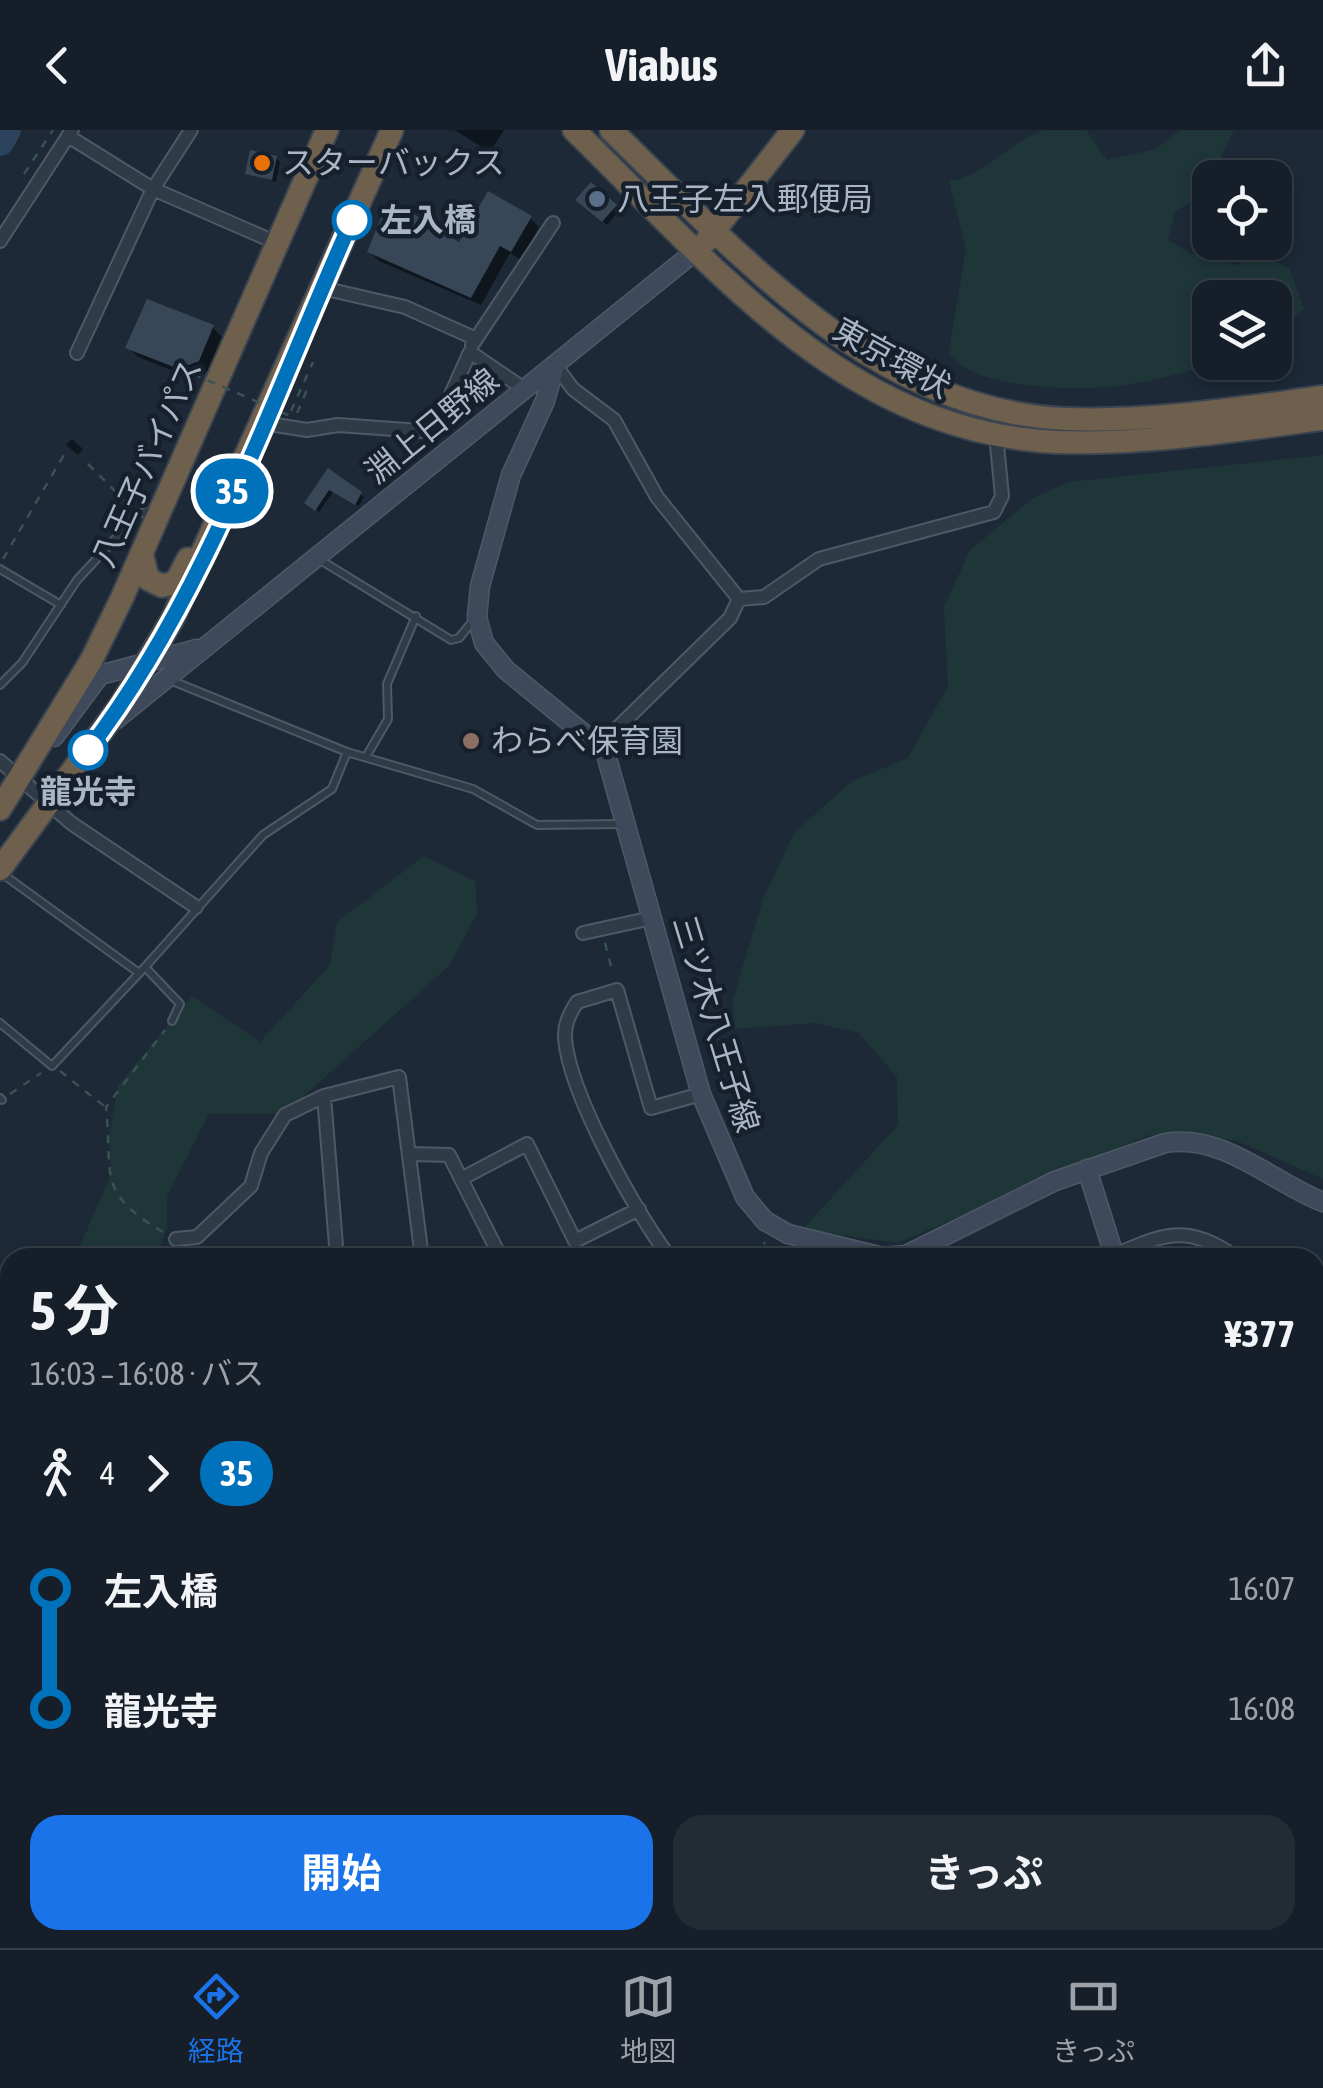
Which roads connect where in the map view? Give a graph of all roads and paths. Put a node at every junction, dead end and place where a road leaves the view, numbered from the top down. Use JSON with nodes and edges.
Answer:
{"nodes":[{"id":1,"x":53,"y":130,"type":"edge"},
{"id":2,"x":192,"y":130,"type":"edge"},
{"id":3,"x":327,"y":130,"type":"edge"},
{"id":4,"x":392,"y":130,"type":"edge"},
{"id":5,"x":574,"y":130,"type":"edge"},
{"id":6,"x":612,"y":130,"type":"edge"},
{"id":7,"x":793,"y":130,"type":"edge"},
{"id":8,"x":71,"y":133,"type":"edge"},
{"id":9,"x":24,"y":174,"type":"dead end"},
{"id":10,"x":152,"y":190,"type":"junction"},
{"id":11,"x":553,"y":223,"type":"dead end"},
{"id":12,"x":716,"y":230,"type":"junction"},
{"id":13,"x":0,"y":242,"type":"edge"},
{"id":14,"x":277,"y":242,"type":"junction"},
{"id":15,"x":698,"y":249,"type":"junction"},
{"id":16,"x":322,"y":288,"type":"junction"},
{"id":17,"x":472,"y":345,"type":"junction"},
{"id":18,"x":77,"y":353,"type":"dead end"},
{"id":19,"x":313,"y":362,"type":"dead end"},
{"id":20,"x":555,"y":366,"type":"junction"},
{"id":21,"x":197,"y":380,"type":"dead end"},
{"id":22,"x":301,"y":388,"type":"junction"},
{"id":23,"x":524,"y":389,"type":"junction"},
{"id":24,"x":1323,"y":397,"type":"edge"},
{"id":25,"x":290,"y":413,"type":"dead end"},
{"id":26,"x":1323,"y":419,"type":"edge"},
{"id":27,"x":263,"y":423,"type":"junction"},
{"id":28,"x":996,"y":436,"type":"junction"},
{"id":29,"x":66,"y":453,"type":"dead end"},
{"id":30,"x":88,"y":464,"type":"dead end"},
{"id":31,"x":239,"y":476,"type":"junction"},
{"id":32,"x":163,"y":511,"type":"junction"},
{"id":33,"x":138,"y":514,"type":"junction"},
{"id":34,"x":142,"y":555,"type":"junction"},
{"id":35,"x":316,"y":558,"type":"junction"},
{"id":36,"x":0,"y":566,"type":"edge"},
{"id":37,"x":739,"y":599,"type":"junction"},
{"id":38,"x":61,"y":605,"type":"junction"},
{"id":39,"x":416,"y":616,"type":"junction"},
{"id":40,"x":476,"y":616,"type":"junction"},
{"id":41,"x":172,"y":620,"type":"junction"},
{"id":42,"x":202,"y":648,"type":"junction"},
{"id":43,"x":148,"y":661,"type":"junction"},
{"id":44,"x":168,"y":679,"type":"junction"},
{"id":45,"x":0,"y":685,"type":"edge"},
{"id":46,"x":105,"y":728,"type":"junction"},
{"id":47,"x":601,"y":744,"type":"junction"},
{"id":48,"x":347,"y":752,"type":"junction"},
{"id":49,"x":366,"y":757,"type":"junction"},
{"id":50,"x":0,"y":762,"type":"edge"},
{"id":51,"x":21,"y":778,"type":"junction"},
{"id":52,"x":48,"y":803,"type":"junction"},
{"id":53,"x":0,"y":810,"type":"edge"},
{"id":54,"x":624,"y":824,"type":"junction"},
{"id":55,"x":1,"y":874,"type":"edge"},
{"id":56,"x":196,"y":907,"type":"junction"},
{"id":57,"x":652,"y":918,"type":"junction"},
{"id":58,"x":601,"y":929,"type":"junction"},
{"id":59,"x":582,"y":932,"type":"dead end"},
{"id":60,"x":142,"y":970,"type":"junction"},
{"id":61,"x":617,"y":990,"type":"junction"},
{"id":62,"x":172,"y":1021,"type":"joint"},
{"id":63,"x":0,"y":1024,"type":"edge"},
{"id":64,"x":52,"y":1066,"type":"junction"},
{"id":65,"x":701,"y":1094,"type":"junction"},
{"id":66,"x":324,"y":1096,"type":"junction"},
{"id":67,"x":1,"y":1099,"type":"edge"},
{"id":68,"x":106,"y":1108,"type":"junction"},
{"id":69,"x":409,"y":1154,"type":"junction"},
{"id":70,"x":1087,"y":1169,"type":"junction"},
{"id":71,"x":460,"y":1179,"type":"junction"},
{"id":72,"x":1323,"y":1202,"type":"edge"},
{"id":73,"x":639,"y":1209,"type":"junction"},
{"id":74,"x":772,"y":1227,"type":"junction"},
{"id":75,"x":176,"y":1239,"type":"joint"},
{"id":76,"x":574,"y":1242,"type":"junction"},
{"id":77,"x":337,"y":1248,"type":"edge"},
{"id":78,"x":421,"y":1248,"type":"edge"},
{"id":79,"x":495,"y":1248,"type":"edge"},
{"id":80,"x":564,"y":1248,"type":"edge"},
{"id":81,"x":664,"y":1248,"type":"edge"},
{"id":82,"x":761,"y":1248,"type":"edge"},
{"id":83,"x":825,"y":1248,"type":"edge"},
{"id":84,"x":924,"y":1248,"type":"edge"},
{"id":85,"x":1110,"y":1248,"type":"edge"},
{"id":86,"x":1131,"y":1248,"type":"edge"},
{"id":87,"x":1215,"y":1248,"type":"edge"}],
"edges":[{"from":1,"to":9,"type":"path"},
{"from":2,"to":10,"type":"street"},
{"from":3,"to":14,"type":"highway","name":"八王子バイパス"},
{"from":4,"to":16,"type":"highway"},
{"from":5,"to":15,"type":"highway","name":"東京環状"},
{"from":6,"to":12,"type":"highway","name":"東京環状"},
{"from":7,"to":12,"type":"highway"},
{"from":8,"to":10,"type":"street"},
{"from":8,"to":13,"type":"street"},
{"from":10,"to":14,"type":"street"},
{"from":10,"to":18,"type":"street"},
{"from":11,"to":17,"type":"street"},
{"from":12,"to":15,"type":"highway"},
{"from":12,"to":24,"type":"highway","name":"東京環状"},
{"from":14,"to":32,"type":"highway","name":"八王子バイパス"},
{"from":15,"to":20,"type":"main road","name":"淵上日野線"},
{"from":15,"to":28,"type":"highway","name":"東京環状"},
{"from":16,"to":17,"type":"street"},
{"from":16,"to":27,"type":"highway"},
{"from":17,"to":23,"type":"street"},
{"from":17,"to":27,"type":"street"},
{"from":19,"to":22,"type":"path"},
{"from":20,"to":23,"type":"main road","name":"淵上日野線"},
{"from":20,"to":37,"type":"street"},
{"from":20,"to":40,"type":"main road"},
{"from":21,"to":22,"type":"path","bridge":true},
{"from":22,"to":25,"type":"path"},
{"from":23,"to":35,"type":"main road","name":"淵上日野線"},
{"from":26,"to":28,"type":"highway","name":"東京環状"},
{"from":27,"to":31,"type":"highway"},
{"from":28,"to":37,"type":"street"},
{"from":29,"to":36,"type":"path"},
{"from":30,"to":33,"type":"path"},
{"from":31,"to":34,"type":"highway"},
{"from":31,"to":41,"type":"highway"},
{"from":32,"to":33,"type":"lane"},
{"from":32,"to":34,"type":"highway","name":"八王子バイパス"},
{"from":33,"to":38,"type":"lane"},
{"from":34,"to":51,"type":"highway","name":"八王子バイパス"},
{"from":35,"to":39,"type":"lane"},
{"from":35,"to":42,"type":"main road","name":"淵上日野線"},
{"from":36,"to":38,"type":"lane"},
{"from":37,"to":47,"type":"street"},
{"from":38,"to":45,"type":"lane"},
{"from":39,"to":40,"type":"lane"},
{"from":39,"to":49,"type":"lane"},
{"from":40,"to":47,"type":"main road"},
{"from":41,"to":42,"type":"main road"},
{"from":41,"to":43,"type":"highway"},
{"from":42,"to":43,"type":"main road","name":"淵上日野線"},
{"from":42,"to":44,"type":"main road","name":"淵上日野線"},
{"from":43,"to":46,"type":"highway"},
{"from":43,"to":51,"type":"main road","name":"淵上日野線"},
{"from":44,"to":46,"type":"main road","name":"淵上日野線"},
{"from":44,"to":48,"type":"lane"},
{"from":46,"to":52,"type":"highway"},
{"from":47,"to":54,"type":"main road","name":"三ツ木八王子線"},
{"from":48,"to":49,"type":"lane"},
{"from":48,"to":56,"type":"lane"},
{"from":49,"to":54,"type":"lane"},
{"from":50,"to":51,"type":"street"},
{"from":51,"to":52,"type":"street"},
{"from":51,"to":53,"type":"highway","name":"八王子バイパス"},
{"from":52,"to":55,"type":"highway"},
{"from":52,"to":56,"type":"street"},
{"from":54,"to":57,"type":"main road","name":"三ツ木八王子線"},
{"from":55,"to":60,"type":"lane"},
{"from":56,"to":60,"type":"lane"},
{"from":57,"to":58,"type":"street"},
{"from":57,"to":65,"type":"main road","name":"三ツ木八王子線"},
{"from":58,"to":59,"type":"street"},
{"from":58,"to":61,"type":"path"},
{"from":60,"to":62,"type":"lane"},
{"from":60,"to":64,"type":"lane"},
{"from":61,"to":65,"type":"street"},
{"from":61,"to":73,"type":"street"},
{"from":62,"to":68,"type":"path"},
{"from":63,"to":64,"type":"lane"},
{"from":64,"to":67,"type":"path"},
{"from":64,"to":68,"type":"path"},
{"from":65,"to":74,"type":"main road","name":"三ツ木八王子線"},
{"from":66,"to":69,"type":"street"},
{"from":66,"to":75,"type":"street"},
{"from":66,"to":77,"type":"street"},
{"from":68,"to":75,"type":"path"},
{"from":69,"to":71,"type":"street"},
{"from":69,"to":78,"type":"street"},
{"from":70,"to":72,"type":"main road"},
{"from":70,"to":84,"type":"main road"},
{"from":70,"to":85,"type":"main road"},
{"from":71,"to":76,"type":"street"},
{"from":71,"to":79,"type":"street"},
{"from":73,"to":76,"type":"street"},
{"from":73,"to":81,"type":"street"},
{"from":74,"to":82,"type":"path"},
{"from":74,"to":83,"type":"main road"},
{"from":76,"to":80,"type":"path"},
{"from":86,"to":87,"type":"street"}]}
